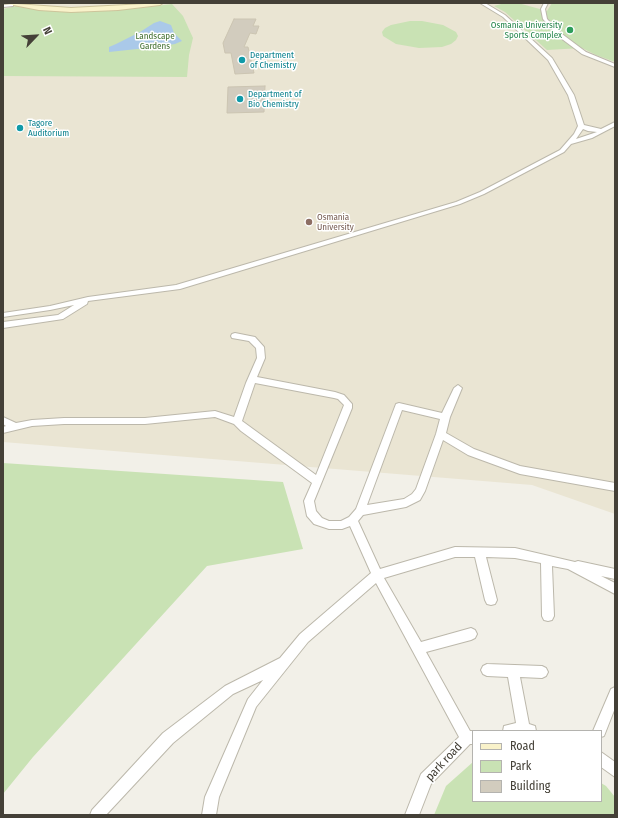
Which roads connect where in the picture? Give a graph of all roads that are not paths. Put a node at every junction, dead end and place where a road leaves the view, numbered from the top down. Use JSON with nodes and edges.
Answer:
{"nodes":[{"id":1,"x":160,"y":3,"type":"edge"},
{"id":2,"x":482,"y":3,"type":"edge"},
{"id":3,"x":546,"y":3,"type":"edge"},
{"id":4,"x":9,"y":4,"type":"edge"},
{"id":5,"x":3,"y":6,"type":"edge"},
{"id":6,"x":615,"y":66,"type":"edge"},
{"id":7,"x":615,"y":124,"type":"edge"},
{"id":8,"x":581,"y":126,"type":"junction"},
{"id":9,"x":602,"y":131,"type":"junction"},
{"id":10,"x":570,"y":143,"type":"junction"},
{"id":11,"x":88,"y":299,"type":"junction"},
{"id":12,"x":50,"y":308,"type":"junction"},
{"id":13,"x":5,"y":315,"type":"edge"},
{"id":14,"x":25,"y":323,"type":"junction"},
{"id":15,"x":5,"y":325,"type":"edge"},
{"id":16,"x":235,"y":336,"type":"dead end"},
{"id":17,"x":252,"y":379,"type":"junction"},
{"id":18,"x":458,"y":388,"type":"dead end"},
{"id":19,"x":445,"y":417,"type":"junction"},
{"id":20,"x":3,"y":420,"type":"edge"},
{"id":21,"x":237,"y":422,"type":"junction"},
{"id":22,"x":16,"y":427,"type":"junction"},
{"id":23,"x":3,"y":430,"type":"edge"},
{"id":24,"x":442,"y":434,"type":"junction"},
{"id":25,"x":318,"y":482,"type":"junction"},
{"id":26,"x":615,"y":487,"type":"edge"},
{"id":27,"x":360,"y":511,"type":"junction"},
{"id":28,"x":353,"y":520,"type":"junction"},
{"id":29,"x":479,"y":552,"type":"junction"},
{"id":30,"x":546,"y":560,"type":"junction"},
{"id":31,"x":570,"y":565,"type":"junction"},
{"id":32,"x":615,"y":574,"type":"edge"},
{"id":33,"x":377,"y":575,"type":"junction"},
{"id":34,"x":615,"y":589,"type":"edge"},
{"id":35,"x":492,"y":600,"type":"dead end"},
{"id":36,"x":548,"y":616,"type":"dead end"},
{"id":37,"x":471,"y":634,"type":"dead end"},
{"id":38,"x":418,"y":649,"type":"junction"},
{"id":39,"x":286,"y":661,"type":"junction"},
{"id":40,"x":487,"y":670,"type":"dead end"},
{"id":41,"x":513,"y":671,"type":"junction"},
{"id":42,"x":542,"y":672,"type":"dead end"},
{"id":43,"x":614,"y":698,"type":"edge"},
{"id":44,"x":526,"y":730,"type":"edge"},
{"id":45,"x":599,"y":730,"type":"edge"},
{"id":46,"x":470,"y":738,"type":"edge"},
{"id":47,"x":602,"y":760,"type":"edge"},
{"id":48,"x":615,"y":770,"type":"edge"},
{"id":49,"x":97,"y":815,"type":"edge"},
{"id":50,"x":209,"y":815,"type":"edge"},
{"id":51,"x":412,"y":815,"type":"edge"}],
"edges":[{"from":1,"to":4,"type":"main road"},
{"from":2,"to":8,"type":"street"},
{"from":3,"to":6,"type":"street"},
{"from":4,"to":5,"type":"street"},
{"from":7,"to":9,"type":"street"},
{"from":8,"to":9,"type":"street"},
{"from":8,"to":10,"type":"street"},
{"from":9,"to":10,"type":"street"},
{"from":10,"to":11,"type":"street"},
{"from":11,"to":12,"type":"street"},
{"from":11,"to":14,"type":"street"},
{"from":12,"to":13,"type":"street"},
{"from":12,"to":14,"type":"street"},
{"from":13,"to":15,"type":"street"},
{"from":14,"to":15,"type":"street"},
{"from":16,"to":17,"type":"street"},
{"from":17,"to":21,"type":"street"},
{"from":17,"to":25,"type":"street"},
{"from":18,"to":19,"type":"street"},
{"from":19,"to":24,"type":"street"},
{"from":19,"to":27,"type":"street"},
{"from":20,"to":22,"type":"street"},
{"from":21,"to":22,"type":"street"},
{"from":21,"to":25,"type":"street"},
{"from":22,"to":23,"type":"street"},
{"from":24,"to":26,"type":"street"},
{"from":24,"to":27,"type":"street"},
{"from":25,"to":28,"type":"street"},
{"from":27,"to":28,"type":"street"},
{"from":28,"to":33,"type":"street"},
{"from":29,"to":30,"type":"street"},
{"from":29,"to":33,"type":"street"},
{"from":29,"to":35,"type":"street"},
{"from":30,"to":31,"type":"street"},
{"from":30,"to":36,"type":"street"},
{"from":31,"to":32,"type":"street"},
{"from":31,"to":34,"type":"street"},
{"from":33,"to":38,"type":"street"},
{"from":33,"to":39,"type":"street"},
{"from":37,"to":38,"type":"street"},
{"from":38,"to":46,"type":"street"},
{"from":39,"to":49,"type":"street"},
{"from":39,"to":50,"type":"street"},
{"from":40,"to":41,"type":"street"},
{"from":41,"to":42,"type":"street"},
{"from":41,"to":44,"type":"street"},
{"from":43,"to":45,"type":"street"},
{"from":46,"to":51,"type":"street","name":"park road"},
{"from":47,"to":48,"type":"street"}]}
